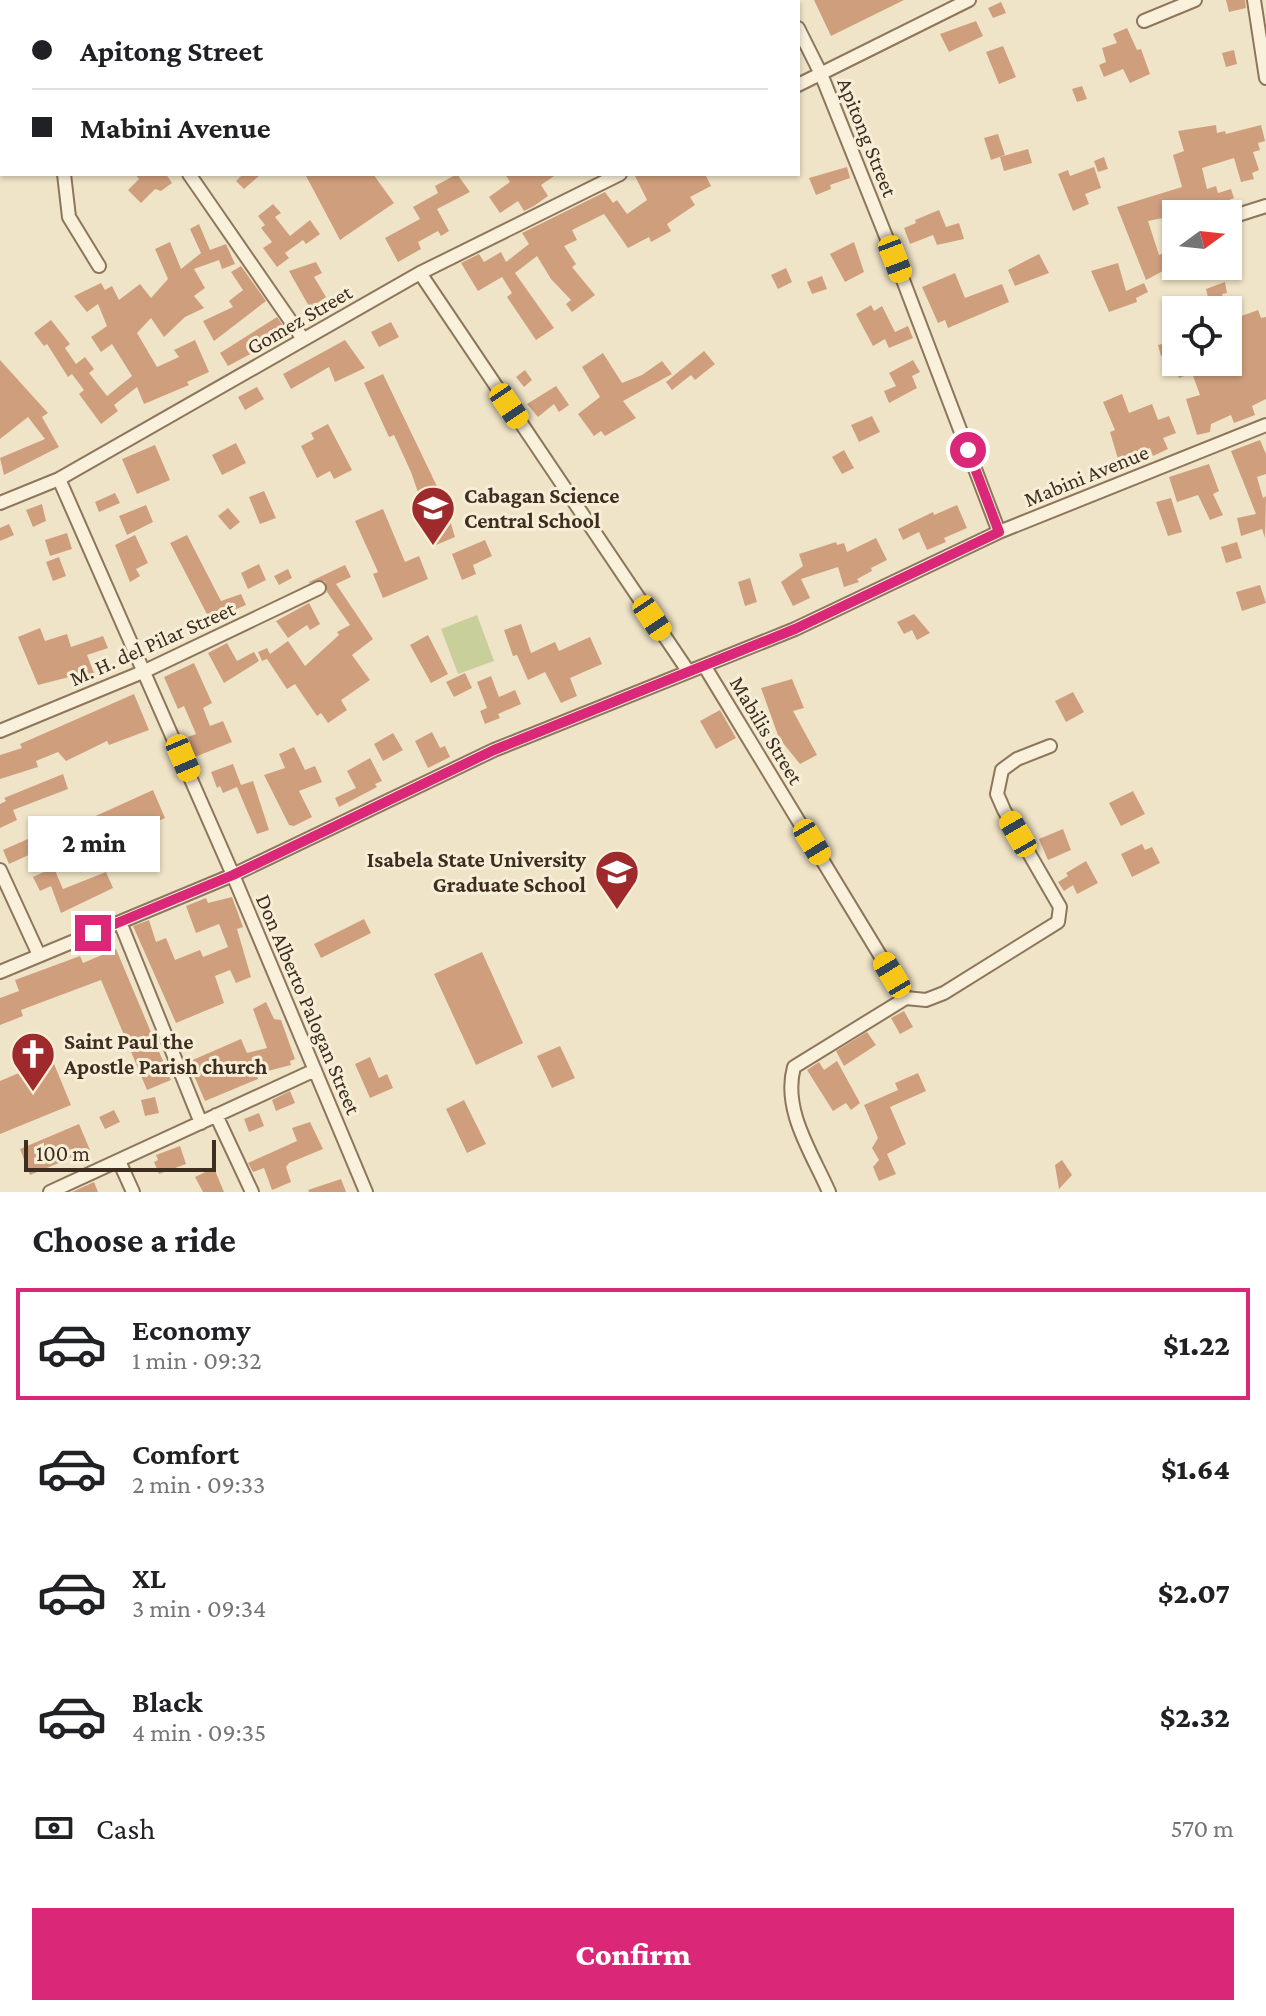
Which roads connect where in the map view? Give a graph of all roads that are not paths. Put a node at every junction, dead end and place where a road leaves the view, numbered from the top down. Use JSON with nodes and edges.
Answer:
{"nodes":[{"id":1,"x":969,"y":0,"type":"edge"},
{"id":2,"x":1195,"y":0,"type":"edge"},
{"id":3,"x":1254,"y":0,"type":"edge"},
{"id":4,"x":1144,"y":21,"type":"dead end"},
{"id":5,"x":800,"y":32,"type":"edge"},
{"id":6,"x":821,"y":74,"type":"junction"},
{"id":7,"x":1266,"y":78,"type":"edge"},
{"id":8,"x":800,"y":84,"type":"edge"},
{"id":9,"x":64,"y":176,"type":"edge"},
{"id":10,"x":190,"y":176,"type":"edge"},
{"id":11,"x":616,"y":176,"type":"edge"},
{"id":12,"x":1266,"y":206,"type":"edge"},
{"id":13,"x":1242,"y":214,"type":"edge"},
{"id":14,"x":99,"y":266,"type":"dead end"},
{"id":15,"x":420,"y":273,"type":"junction"},
{"id":16,"x":303,"y":339,"type":"junction"},
{"id":17,"x":1266,"y":425,"type":"edge"},
{"id":18,"x":59,"y":479,"type":"junction"},
{"id":19,"x":0,"y":503,"type":"edge"},
{"id":20,"x":999,"y":532,"type":"junction"},
{"id":21,"x":319,"y":588,"type":"dead end"},
{"id":22,"x":705,"y":667,"type":"junction"},
{"id":23,"x":145,"y":671,"type":"junction"},
{"id":24,"x":688,"y":671,"type":"junction"},
{"id":25,"x":0,"y":731,"type":"edge"},
{"id":26,"x":1050,"y":746,"type":"dead end"},
{"id":27,"x":0,"y":870,"type":"edge"},
{"id":28,"x":233,"y":875,"type":"junction"},
{"id":29,"x":120,"y":922,"type":"junction"},
{"id":30,"x":39,"y":955,"type":"junction"},
{"id":31,"x":0,"y":972,"type":"edge"},
{"id":32,"x":906,"y":998,"type":"junction"},
{"id":33,"x":315,"y":1070,"type":"junction"},
{"id":34,"x":216,"y":1115,"type":"junction"},
{"id":35,"x":201,"y":1123,"type":"junction"},
{"id":36,"x":119,"y":1161,"type":"junction"},
{"id":37,"x":50,"y":1192,"type":"edge"},
{"id":38,"x":133,"y":1192,"type":"edge"},
{"id":39,"x":252,"y":1192,"type":"edge"},
{"id":40,"x":366,"y":1192,"type":"edge"},
{"id":41,"x":829,"y":1192,"type":"edge"}],
"edges":[{"from":1,"to":6,"type":"street"},
{"from":2,"to":4,"type":"street"},
{"from":3,"to":7,"type":"street"},
{"from":5,"to":6,"type":"street","name":"Apitong Street"},
{"from":6,"to":8,"type":"street"},
{"from":6,"to":20,"type":"street","name":"Apitong Street"},
{"from":9,"to":14,"type":"street"},
{"from":10,"to":16,"type":"street"},
{"from":11,"to":15,"type":"street","name":"Gomez Street"},
{"from":12,"to":13,"type":"street"},
{"from":15,"to":16,"type":"street","name":"Gomez Street"},
{"from":15,"to":24,"type":"street"},
{"from":16,"to":18,"type":"street","name":"Gomez Street"},
{"from":17,"to":20,"type":"street","name":"Mabini Avenue"},
{"from":18,"to":19,"type":"street","name":"Gomez Street"},
{"from":18,"to":23,"type":"street","name":"Don Alberto Palogan Street"},
{"from":20,"to":22,"type":"street","name":"Mabini Avenue"},
{"from":21,"to":23,"type":"street","name":"M. H. del Pilar Street"},
{"from":22,"to":24,"type":"street","name":"Mabini Avenue"},
{"from":22,"to":32,"type":"street","name":"Mabilis Street"},
{"from":23,"to":25,"type":"street","name":"M. H. del Pilar Street"},
{"from":23,"to":28,"type":"street","name":"Don Alberto Palogan Street"},
{"from":24,"to":28,"type":"street","name":"Mabini Avenue"},
{"from":26,"to":32,"type":"street"},
{"from":27,"to":30,"type":"street"},
{"from":28,"to":29,"type":"street","name":"Mabini Avenue"},
{"from":28,"to":33,"type":"street","name":"Don Alberto Palogan Street"},
{"from":29,"to":30,"type":"street","name":"Mabini Avenue"},
{"from":29,"to":35,"type":"street"},
{"from":30,"to":31,"type":"street","name":"Mabini Avenue"},
{"from":32,"to":41,"type":"street"},
{"from":33,"to":34,"type":"street"},
{"from":33,"to":40,"type":"street","name":"Don Alberto Palogan Street"},
{"from":34,"to":35,"type":"street"},
{"from":34,"to":39,"type":"street"},
{"from":35,"to":36,"type":"street"},
{"from":36,"to":37,"type":"street"},
{"from":36,"to":38,"type":"street"}]}
